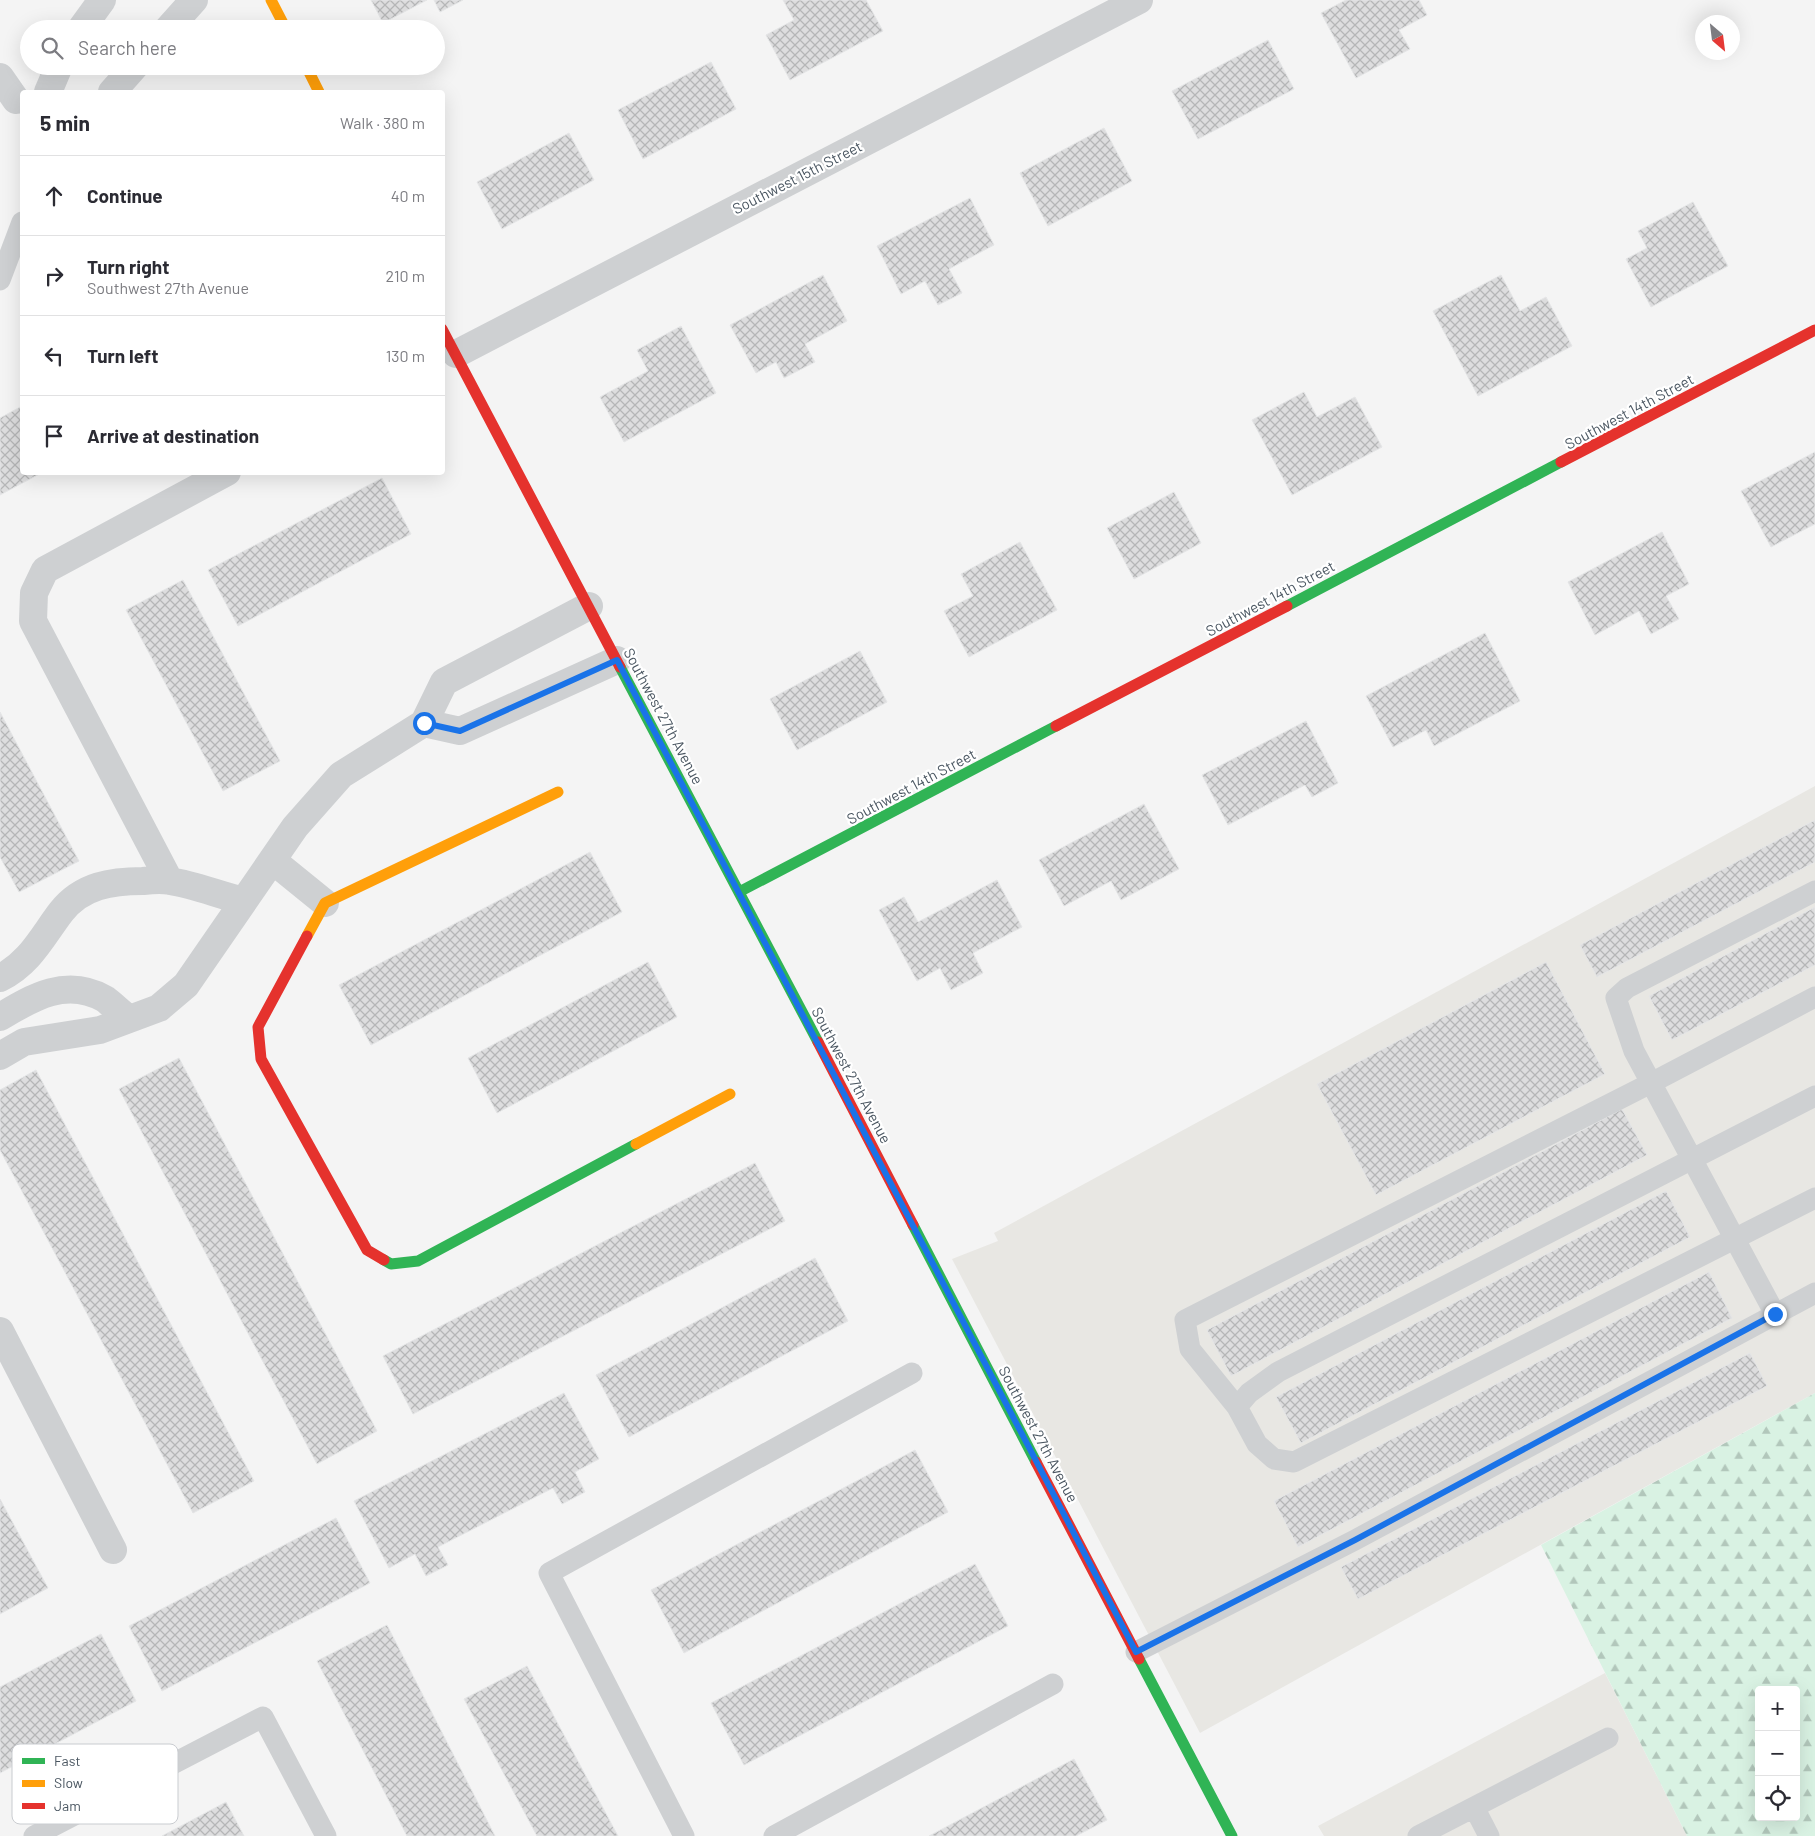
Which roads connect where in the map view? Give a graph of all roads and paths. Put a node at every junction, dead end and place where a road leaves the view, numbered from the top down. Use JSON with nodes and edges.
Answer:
{"nodes":[{"id":1,"x":194,"y":0,"type":"edge"},
{"id":2,"x":271,"y":0,"type":"edge"},
{"id":3,"x":1139,"y":0,"type":"edge"},
{"id":4,"x":176,"y":20,"type":"edge"},
{"id":5,"x":281,"y":20,"type":"edge"},
{"id":6,"x":55,"y":75,"type":"edge"},
{"id":7,"x":127,"y":75,"type":"edge"},
{"id":8,"x":311,"y":75,"type":"edge"},
{"id":9,"x":0,"y":77,"type":"edge"},
{"id":10,"x":49,"y":90,"type":"edge"},
{"id":11,"x":114,"y":90,"type":"edge"},
{"id":12,"x":319,"y":90,"type":"edge"},
{"id":13,"x":13,"y":101,"type":"edge"},
{"id":14,"x":20,"y":227,"type":"edge"},
{"id":15,"x":0,"y":280,"type":"edge"},
{"id":16,"x":1815,"y":330,"type":"edge"},
{"id":17,"x":445,"y":334,"type":"edge"},
{"id":18,"x":456,"y":354,"type":"junction"},
{"id":19,"x":221,"y":475,"type":"edge"},
{"id":20,"x":589,"y":606,"type":"junction"},
{"id":21,"x":617,"y":660,"type":"junction"},
{"id":22,"x":424,"y":723,"type":"junction"},
{"id":23,"x":558,"y":792,"type":"dead end"},
{"id":24,"x":272,"y":860,"type":"junction"},
{"id":25,"x":169,"y":880,"type":"junction"},
{"id":26,"x":1815,"y":891,"type":"edge"},
{"id":27,"x":739,"y":892,"type":"junction"},
{"id":28,"x":244,"y":901,"type":"junction"},
{"id":29,"x":325,"y":903,"type":"junction"},
{"id":30,"x":0,"y":978,"type":"edge"},
{"id":31,"x":1815,"y":997,"type":"edge"},
{"id":32,"x":0,"y":1017,"type":"edge"},
{"id":33,"x":129,"y":1019,"type":"junction"},
{"id":34,"x":0,"y":1056,"type":"edge"},
{"id":35,"x":1651,"y":1083,"type":"junction"},
{"id":36,"x":730,"y":1094,"type":"dead end"},
{"id":37,"x":1815,"y":1096,"type":"edge"},
{"id":38,"x":1692,"y":1160,"type":"junction"},
{"id":39,"x":1815,"y":1198,"type":"edge"},
{"id":40,"x":1735,"y":1240,"type":"junction"},
{"id":41,"x":1815,"y":1293,"type":"edge"},
{"id":42,"x":1775,"y":1314,"type":"junction"},
{"id":43,"x":0,"y":1331,"type":"edge"},
{"id":44,"x":912,"y":1373,"type":"dead end"},
{"id":45,"x":1237,"y":1408,"type":"junction"},
{"id":46,"x":113,"y":1550,"type":"dead end"},
{"id":47,"x":1136,"y":1652,"type":"junction"},
{"id":48,"x":1053,"y":1684,"type":"dead end"},
{"id":49,"x":1608,"y":1738,"type":"dead end"},
{"id":50,"x":178,"y":1761,"type":"edge"},
{"id":51,"x":1474,"y":1807,"type":"junction"},
{"id":52,"x":57,"y":1824,"type":"edge"},
{"id":53,"x":34,"y":1836,"type":"edge"},
{"id":54,"x":326,"y":1836,"type":"edge"},
{"id":55,"x":684,"y":1836,"type":"edge"},
{"id":56,"x":774,"y":1836,"type":"edge"},
{"id":57,"x":1232,"y":1836,"type":"edge"},
{"id":58,"x":1418,"y":1836,"type":"edge"},
{"id":59,"x":1489,"y":1836,"type":"edge"}],
"edges":[{"from":1,"to":4,"type":"street"},
{"from":2,"to":5,"type":"street"},
{"from":3,"to":18,"type":"street","name":"Southwest 15th Street"},
{"from":6,"to":10,"type":"street"},
{"from":7,"to":11,"type":"street"},
{"from":8,"to":12,"type":"street"},
{"from":9,"to":13,"type":"street"},
{"from":14,"to":15,"type":"lane"},
{"from":16,"to":27,"type":"street","name":"Southwest 14th Street"},
{"from":17,"to":18,"type":"street","name":"Southwest 27th Avenue"},
{"from":18,"to":20,"type":"street","name":"Southwest 27th Avenue"},
{"from":19,"to":25,"type":"street"},
{"from":20,"to":21,"type":"street","name":"Southwest 27th Avenue"},
{"from":20,"to":22,"type":"street"},
{"from":21,"to":22,"type":"street"},
{"from":21,"to":27,"type":"street","name":"Southwest 27th Avenue"},
{"from":22,"to":24,"type":"street"},
{"from":23,"to":29,"type":"street"},
{"from":24,"to":28,"type":"street"},
{"from":24,"to":29,"type":"street"},
{"from":25,"to":28,"type":"street"},
{"from":25,"to":30,"type":"street"},
{"from":26,"to":35,"type":"lane"},
{"from":27,"to":47,"type":"street","name":"Southwest 27th Avenue"},
{"from":28,"to":33,"type":"street"},
{"from":29,"to":36,"type":"street"},
{"from":31,"to":35,"type":"lane"},
{"from":32,"to":33,"type":"street"},
{"from":33,"to":34,"type":"street"},
{"from":35,"to":38,"type":"lane"},
{"from":35,"to":45,"type":"lane"},
{"from":37,"to":38,"type":"lane"},
{"from":38,"to":40,"type":"lane"},
{"from":38,"to":45,"type":"lane"},
{"from":39,"to":40,"type":"lane"},
{"from":40,"to":42,"type":"lane"},
{"from":40,"to":45,"type":"lane"},
{"from":41,"to":42,"type":"lane"},
{"from":42,"to":47,"type":"lane"},
{"from":43,"to":46,"type":"street"},
{"from":44,"to":55,"type":"lane"},
{"from":47,"to":57,"type":"street","name":"Southwest 27th Avenue"},
{"from":48,"to":56,"type":"lane"},
{"from":49,"to":51,"type":"lane"},
{"from":50,"to":54,"type":"lane"},
{"from":51,"to":58,"type":"lane"},
{"from":51,"to":59,"type":"lane"},
{"from":52,"to":53,"type":"lane"}]}
